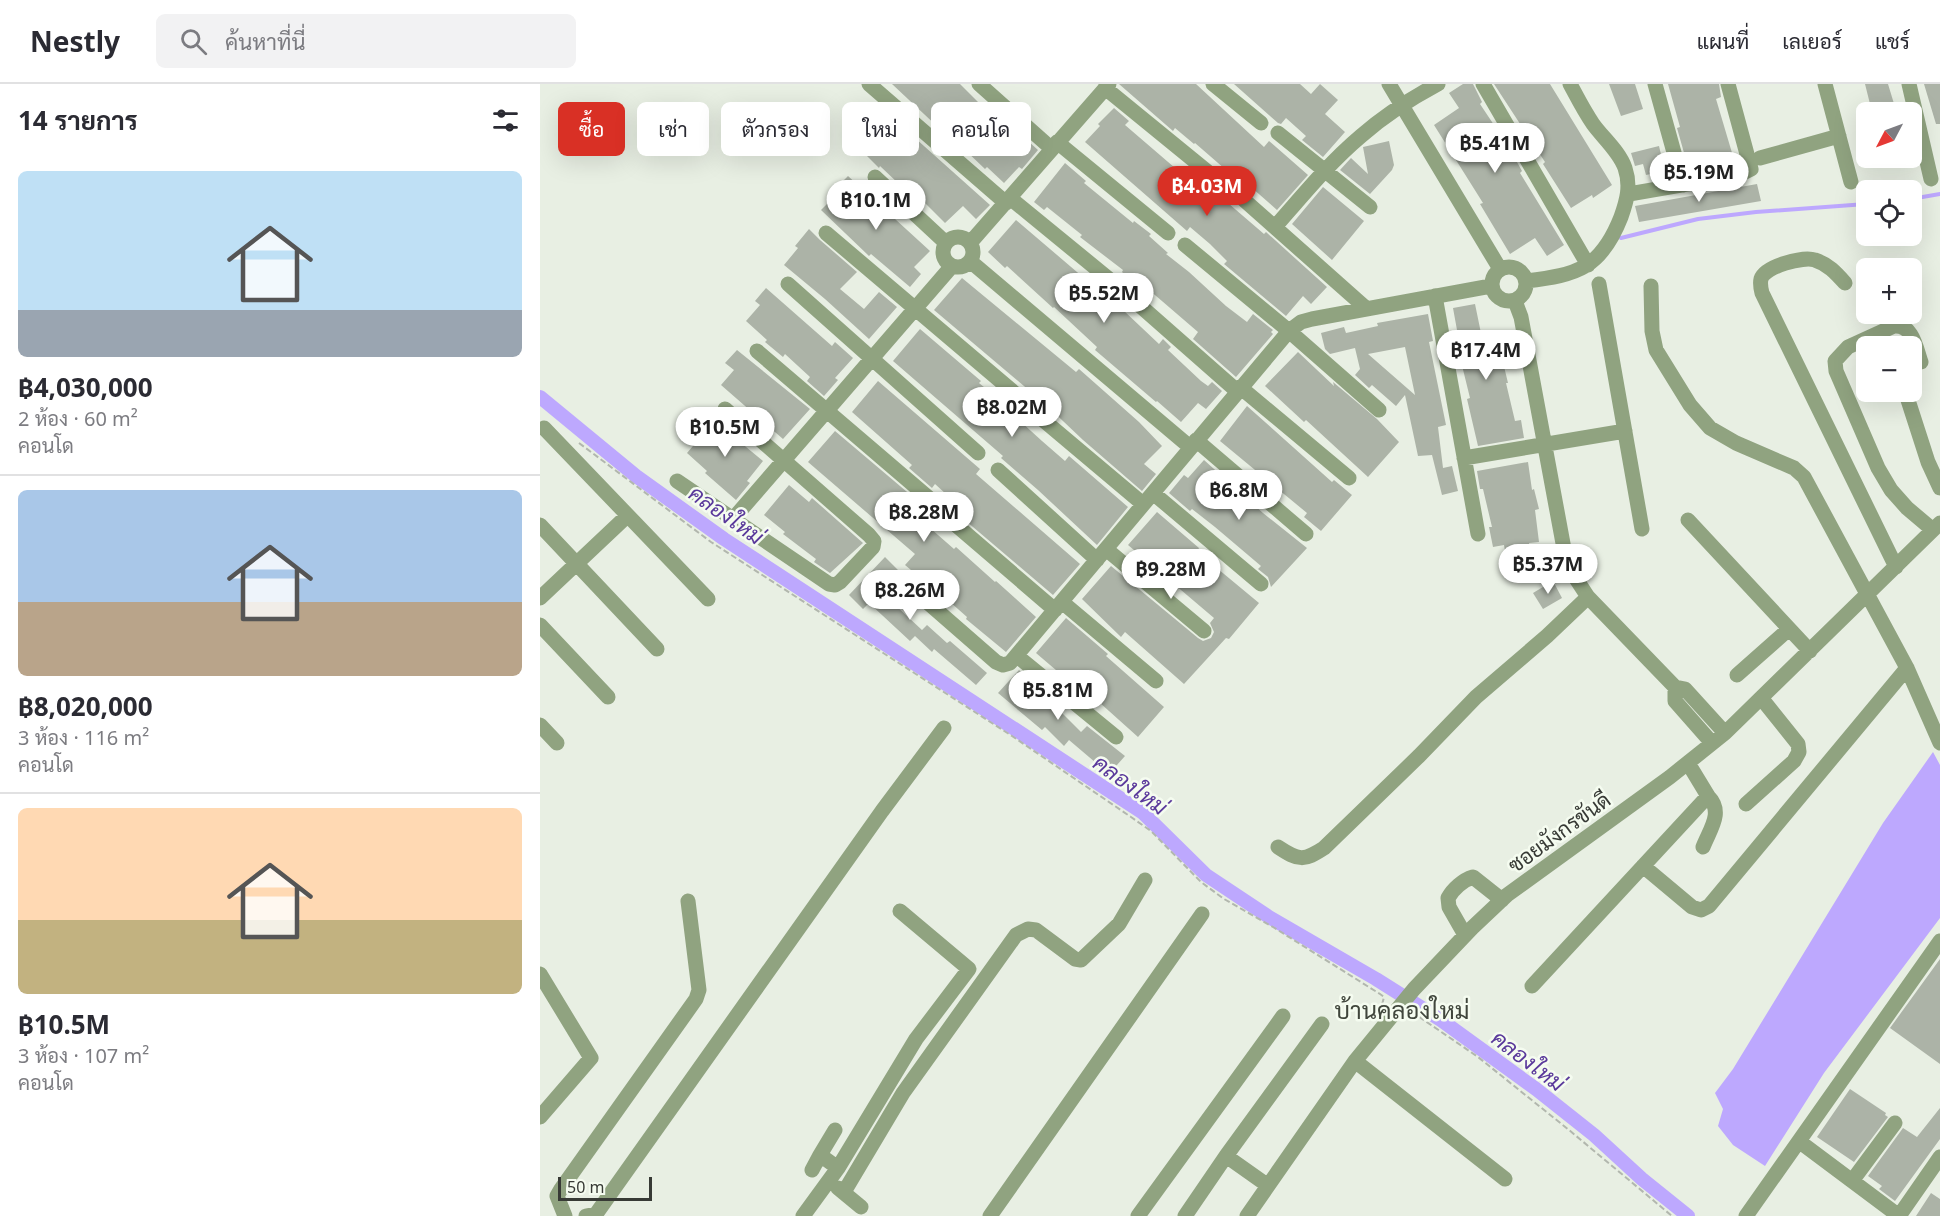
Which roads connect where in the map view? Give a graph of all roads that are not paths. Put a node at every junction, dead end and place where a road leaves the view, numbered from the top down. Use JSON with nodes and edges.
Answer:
{"nodes":[{"id":1,"x":869,"y":84,"type":"edge"},
{"id":2,"x":1213,"y":84,"type":"edge"},
{"id":3,"x":1389,"y":84,"type":"edge"},
{"id":4,"x":1438,"y":84,"type":"edge"},
{"id":5,"x":1483,"y":84,"type":"edge"},
{"id":6,"x":1570,"y":84,"type":"edge"},
{"id":7,"x":1655,"y":84,"type":"edge"},
{"id":8,"x":1736,"y":84,"type":"edge"},
{"id":9,"x":1825,"y":84,"type":"edge"},
{"id":10,"x":1909,"y":84,"type":"edge"},
{"id":11,"x":1107,"y":86,"type":"edge"},
{"id":12,"x":988,"y":87,"type":"edge"},
{"id":13,"x":1401,"y":105,"type":"junction"},
{"id":14,"x":1261,"y":123,"type":"dead end"},
{"id":15,"x":1278,"y":133,"type":"dead end"},
{"id":16,"x":1839,"y":136,"type":"junction"},
{"id":17,"x":1055,"y":145,"type":"junction"},
{"id":18,"x":1760,"y":158,"type":"dead end"},
{"id":19,"x":1324,"y":172,"type":"junction"},
{"id":20,"x":875,"y":177,"type":"dead end"},
{"id":21,"x":1931,"y":179,"type":"dead end"},
{"id":22,"x":1219,"y":181,"type":"dead end"},
{"id":23,"x":1851,"y":182,"type":"dead end"},
{"id":24,"x":1683,"y":185,"type":"junction"},
{"id":25,"x":1235,"y":192,"type":"dead end"},
{"id":26,"x":1629,"y":194,"type":"junction"},
{"id":27,"x":1008,"y":200,"type":"junction"},
{"id":28,"x":1370,"y":207,"type":"dead end"},
{"id":29,"x":1275,"y":227,"type":"junction"},
{"id":30,"x":826,"y":233,"type":"dead end"},
{"id":31,"x":1168,"y":233,"type":"dead end"},
{"id":32,"x":946,"y":243,"type":"junction"},
{"id":33,"x":970,"y":243,"type":"junction"},
{"id":34,"x":1185,"y":245,"type":"dead end"},
{"id":35,"x":970,"y":261,"type":"junction"},
{"id":36,"x":1588,"y":265,"type":"junction"},
{"id":37,"x":952,"y":266,"type":"junction"},
{"id":38,"x":1500,"y":269,"type":"junction"},
{"id":39,"x":1526,"y":281,"type":"junction"},
{"id":40,"x":1845,"y":283,"type":"dead end"},
{"id":41,"x":788,"y":285,"type":"dead end"},
{"id":42,"x":1599,"y":285,"type":"dead end"},
{"id":43,"x":1491,"y":286,"type":"junction"},
{"id":44,"x":1651,"y":286,"type":"dead end"},
{"id":45,"x":1120,"y":288,"type":"dead end"},
{"id":46,"x":1435,"y":296,"type":"junction"},
{"id":47,"x":1515,"y":301,"type":"junction"},
{"id":48,"x":1137,"y":303,"type":"dead end"},
{"id":49,"x":1367,"y":309,"type":"junction"},
{"id":50,"x":914,"y":310,"type":"junction"},
{"id":51,"x":1288,"y":331,"type":"junction"},
{"id":52,"x":1872,"y":336,"type":"edge"},
{"id":53,"x":1910,"y":336,"type":"edge"},
{"id":54,"x":1856,"y":343,"type":"edge"},
{"id":55,"x":757,"y":351,"type":"dead end"},
{"id":56,"x":872,"y":358,"type":"junction"},
{"id":57,"x":1239,"y":389,"type":"junction"},
{"id":58,"x":1024,"y":401,"type":"dead end"},
{"id":59,"x":1908,"y":402,"type":"edge"},
{"id":60,"x":725,"y":409,"type":"dead end"},
{"id":61,"x":826,"y":410,"type":"junction"},
{"id":62,"x":1378,"y":410,"type":"dead end"},
{"id":63,"x":1042,"y":419,"type":"dead end"},
{"id":64,"x":544,"y":428,"type":"dead end"},
{"id":65,"x":1625,"y":431,"type":"junction"},
{"id":66,"x":1193,"y":444,"type":"junction"},
{"id":67,"x":1544,"y":445,"type":"junction"},
{"id":68,"x":978,"y":453,"type":"dead end"},
{"id":69,"x":1464,"y":458,"type":"junction"},
{"id":70,"x":784,"y":459,"type":"junction"},
{"id":71,"x":998,"y":470,"type":"dead end"},
{"id":72,"x":1349,"y":478,"type":"dead end"},
{"id":73,"x":676,"y":481,"type":"dead end"},
{"id":74,"x":1940,"y":488,"type":"edge"},
{"id":75,"x":930,"y":499,"type":"dead end"},
{"id":76,"x":1148,"y":499,"type":"junction"},
{"id":77,"x":627,"y":516,"type":"junction"},
{"id":78,"x":733,"y":519,"type":"junction"},
{"id":79,"x":949,"y":519,"type":"dead end"},
{"id":80,"x":1688,"y":520,"type":"dead end"},
{"id":81,"x":540,"y":525,"type":"edge"},
{"id":82,"x":1936,"y":526,"type":"edge"},
{"id":83,"x":1642,"y":529,"type":"dead end"},
{"id":84,"x":1306,"y":534,"type":"dead end"},
{"id":85,"x":1478,"y":534,"type":"dead end"},
{"id":86,"x":1102,"y":554,"type":"junction"},
{"id":87,"x":576,"y":564,"type":"junction"},
{"id":88,"x":1896,"y":567,"type":"junction"},
{"id":89,"x":902,"y":580,"type":"dead end"},
{"id":90,"x":1261,"y":584,"type":"dead end"},
{"id":91,"x":1868,"y":595,"type":"junction"},
{"id":92,"x":1588,"y":597,"type":"junction"},
{"id":93,"x":540,"y":598,"type":"edge"},
{"id":94,"x":708,"y":599,"type":"dead end"},
{"id":95,"x":1058,"y":606,"type":"junction"},
{"id":96,"x":540,"y":625,"type":"edge"},
{"id":97,"x":1789,"y":629,"type":"junction"},
{"id":98,"x":1204,"y":631,"type":"dead end"},
{"id":99,"x":657,"y":649,"type":"dead end"},
{"id":100,"x":1810,"y":651,"type":"junction"},
{"id":101,"x":1017,"y":656,"type":"junction"},
{"id":102,"x":1907,"y":668,"type":"junction"},
{"id":103,"x":1737,"y":675,"type":"dead end"},
{"id":104,"x":1156,"y":681,"type":"dead end"},
{"id":105,"x":1675,"y":687,"type":"junction"},
{"id":106,"x":608,"y":697,"type":"dead end"},
{"id":107,"x":1762,"y":699,"type":"junction"},
{"id":108,"x":1934,"y":718,"type":"edge"},
{"id":109,"x":540,"y":725,"type":"edge"},
{"id":110,"x":944,"y":728,"type":"dead end"},
{"id":111,"x":1725,"y":733,"type":"junction"},
{"id":112,"x":1116,"y":737,"type":"dead end"},
{"id":113,"x":1940,"y":742,"type":"edge"},
{"id":114,"x":557,"y":743,"type":"dead end"},
{"id":115,"x":1712,"y":743,"type":"junction"},
{"id":116,"x":1688,"y":763,"type":"junction"},
{"id":117,"x":1708,"y":796,"type":"junction"},
{"id":118,"x":1746,"y":804,"type":"dead end"},
{"id":119,"x":1278,"y":847,"type":"dead end"},
{"id":120,"x":1703,"y":847,"type":"dead end"},
{"id":121,"x":1643,"y":866,"type":"junction"},
{"id":122,"x":1145,"y":880,"type":"dead end"},
{"id":123,"x":1502,"y":900,"type":"junction"},
{"id":124,"x":688,"y":901,"type":"dead end"},
{"id":125,"x":900,"y":911,"type":"dead end"},
{"id":126,"x":1202,"y":914,"type":"dead end"},
{"id":127,"x":1465,"y":934,"type":"junction"},
{"id":128,"x":1940,"y":941,"type":"edge"},
{"id":129,"x":540,"y":974,"type":"edge"},
{"id":130,"x":1532,"y":986,"type":"dead end"},
{"id":131,"x":1283,"y":1016,"type":"dead end"},
{"id":132,"x":1322,"y":1024,"type":"dead end"},
{"id":133,"x":1355,"y":1061,"type":"junction"},
{"id":134,"x":540,"y":1116,"type":"edge"},
{"id":135,"x":1895,"y":1123,"type":"dead end"},
{"id":136,"x":834,"y":1130,"type":"dead end"},
{"id":137,"x":1800,"y":1142,"type":"junction"},
{"id":138,"x":820,"y":1155,"type":"junction"},
{"id":139,"x":1226,"y":1156,"type":"junction"},
{"id":140,"x":1940,"y":1157,"type":"edge"},
{"id":141,"x":812,"y":1170,"type":"dead end"},
{"id":142,"x":833,"y":1174,"type":"junction"},
{"id":143,"x":1505,"y":1179,"type":"dead end"},
{"id":144,"x":1934,"y":1179,"type":"edge"},
{"id":145,"x":1852,"y":1181,"type":"junction"},
{"id":146,"x":1268,"y":1185,"type":"junction"},
{"id":147,"x":844,"y":1192,"type":"junction"},
{"id":148,"x":861,"y":1207,"type":"dead end"},
{"id":149,"x":1879,"y":1210,"type":"edge"},
{"id":150,"x":593,"y":1215,"type":"edge"},
{"id":151,"x":565,"y":1216,"type":"edge"},
{"id":152,"x":803,"y":1216,"type":"edge"},
{"id":153,"x":990,"y":1216,"type":"edge"},
{"id":154,"x":1138,"y":1216,"type":"edge"},
{"id":155,"x":1185,"y":1216,"type":"edge"},
{"id":156,"x":1247,"y":1216,"type":"edge"},
{"id":157,"x":1746,"y":1216,"type":"edge"}],
"edges":[{"from":1,"to":27,"type":"street"},
{"from":2,"to":14,"type":"street"},
{"from":3,"to":13,"type":"street"},
{"from":4,"to":13,"type":"street"},
{"from":5,"to":36,"type":"street"},
{"from":6,"to":26,"type":"street"},
{"from":7,"to":24,"type":"street"},
{"from":8,"to":24,"type":"street"},
{"from":9,"to":16,"type":"street"},
{"from":10,"to":21,"type":"street"},
{"from":11,"to":17,"type":"street"},
{"from":11,"to":22,"type":"street"},
{"from":12,"to":17,"type":"street"},
{"from":13,"to":19,"type":"street"},
{"from":13,"to":38,"type":"street"},
{"from":15,"to":19,"type":"street"},
{"from":16,"to":18,"type":"street"},
{"from":16,"to":23,"type":"street"},
{"from":17,"to":27,"type":"street"},
{"from":17,"to":31,"type":"street"},
{"from":19,"to":28,"type":"street"},
{"from":19,"to":29,"type":"street"},
{"from":20,"to":32,"type":"street"},
{"from":24,"to":26,"type":"street"},
{"from":25,"to":29,"type":"street"},
{"from":26,"to":36,"type":"street"},
{"from":27,"to":33,"type":"street"},
{"from":27,"to":45,"type":"street"},
{"from":29,"to":49,"type":"street"},
{"from":30,"to":50,"type":"street"},
{"from":32,"to":33,"type":"street"},
{"from":32,"to":37,"type":"street"},
{"from":33,"to":35,"type":"street"},
{"from":34,"to":51,"type":"street"},
{"from":35,"to":37,"type":"street"},
{"from":35,"to":66,"type":"street"},
{"from":36,"to":39,"type":"street"},
{"from":37,"to":50,"type":"street"},
{"from":38,"to":39,"type":"street"},
{"from":38,"to":43,"type":"street"},
{"from":39,"to":47,"type":"street"},
{"from":40,"to":88,"type":"street"},
{"from":41,"to":56,"type":"street"},
{"from":42,"to":65,"type":"street"},
{"from":43,"to":46,"type":"street"},
{"from":43,"to":47,"type":"street"},
{"from":44,"to":91,"type":"street"},
{"from":46,"to":49,"type":"street"},
{"from":46,"to":69,"type":"street"},
{"from":47,"to":67,"type":"street"},
{"from":48,"to":57,"type":"street"},
{"from":49,"to":51,"type":"street"},
{"from":50,"to":56,"type":"street"},
{"from":50,"to":58,"type":"street"},
{"from":51,"to":57,"type":"street"},
{"from":51,"to":62,"type":"street"},
{"from":52,"to":53,"type":"street"},
{"from":54,"to":82,"type":"street"},
{"from":55,"to":61,"type":"street"},
{"from":56,"to":61,"type":"street"},
{"from":56,"to":68,"type":"street"},
{"from":57,"to":66,"type":"street"},
{"from":57,"to":72,"type":"street"},
{"from":59,"to":74,"type":"street"},
{"from":60,"to":70,"type":"street"},
{"from":61,"to":70,"type":"street"},
{"from":61,"to":75,"type":"street"},
{"from":63,"to":76,"type":"street"},
{"from":64,"to":77,"type":"street"},
{"from":65,"to":67,"type":"street"},
{"from":65,"to":83,"type":"street"},
{"from":66,"to":76,"type":"street"},
{"from":66,"to":84,"type":"street"},
{"from":67,"to":69,"type":"street"},
{"from":67,"to":92,"type":"street"},
{"from":69,"to":85,"type":"street"},
{"from":70,"to":78,"type":"street"},
{"from":70,"to":78,"type":"street"},
{"from":71,"to":86,"type":"street"},
{"from":73,"to":78,"type":"street"},
{"from":76,"to":86,"type":"street"},
{"from":76,"to":90,"type":"street"},
{"from":77,"to":87,"type":"street"},
{"from":77,"to":94,"type":"street"},
{"from":79,"to":95,"type":"street"},
{"from":80,"to":97,"type":"street"},
{"from":81,"to":87,"type":"street"},
{"from":82,"to":88,"type":"street","name":"ซอยมังกรขันดี"},
{"from":86,"to":95,"type":"street"},
{"from":86,"to":98,"type":"street"},
{"from":87,"to":93,"type":"street"},
{"from":87,"to":99,"type":"street"},
{"from":88,"to":91,"type":"street","name":"ซอยมังกรขันดี"},
{"from":89,"to":101,"type":"street"},
{"from":91,"to":100,"type":"street","name":"ซอยมังกรขันดี"},
{"from":91,"to":102,"type":"street"},
{"from":92,"to":105,"type":"street"},
{"from":92,"to":119,"type":"street"},
{"from":95,"to":101,"type":"street"},
{"from":95,"to":104,"type":"street"},
{"from":96,"to":106,"type":"street"},
{"from":97,"to":100,"type":"street"},
{"from":97,"to":103,"type":"street"},
{"from":100,"to":107,"type":"street","name":"ซอยมังกรขันดี"},
{"from":101,"to":112,"type":"street"},
{"from":102,"to":108,"type":"street"},
{"from":102,"to":121,"type":"street"},
{"from":105,"to":111,"type":"street"},
{"from":105,"to":115,"type":"street"},
{"from":107,"to":111,"type":"street","name":"ซอยมังกรขันดี"},
{"from":107,"to":118,"type":"street"},
{"from":108,"to":113,"type":"street"},
{"from":109,"to":114,"type":"street"},
{"from":110,"to":150,"type":"street"},
{"from":111,"to":115,"type":"street","name":"ซอยมังกรขันดี"},
{"from":115,"to":116,"type":"street","name":"ซอยมังกรขันดี"},
{"from":116,"to":117,"type":"street"},
{"from":116,"to":123,"type":"street","name":"ซอยมังกรขันดี"},
{"from":117,"to":120,"type":"street"},
{"from":117,"to":121,"type":"street"},
{"from":121,"to":130,"type":"street"},
{"from":122,"to":147,"type":"street"},
{"from":123,"to":127,"type":"street","name":"ซอยมังกรขันดี"},
{"from":123,"to":127,"type":"street"},
{"from":124,"to":151,"type":"street"},
{"from":125,"to":142,"type":"street"},
{"from":126,"to":153,"type":"street"},
{"from":127,"to":133,"type":"street","name":"ซอยมังกรขันดี"},
{"from":128,"to":137,"type":"street"},
{"from":129,"to":134,"type":"street"},
{"from":131,"to":154,"type":"street"},
{"from":132,"to":139,"type":"street"},
{"from":133,"to":143,"type":"street"},
{"from":133,"to":146,"type":"street","name":"ซอยมังกรขันดี"},
{"from":135,"to":145,"type":"street"},
{"from":136,"to":138,"type":"street"},
{"from":137,"to":145,"type":"street"},
{"from":137,"to":157,"type":"street"},
{"from":138,"to":141,"type":"street"},
{"from":138,"to":142,"type":"street"},
{"from":139,"to":146,"type":"street"},
{"from":139,"to":155,"type":"street"},
{"from":140,"to":144,"type":"street"},
{"from":142,"to":147,"type":"street"},
{"from":142,"to":152,"type":"street"},
{"from":144,"to":149,"type":"street"},
{"from":145,"to":149,"type":"street"},
{"from":146,"to":156,"type":"street","name":"ซอยมังกรขันดี"},
{"from":147,"to":148,"type":"street"}]}
